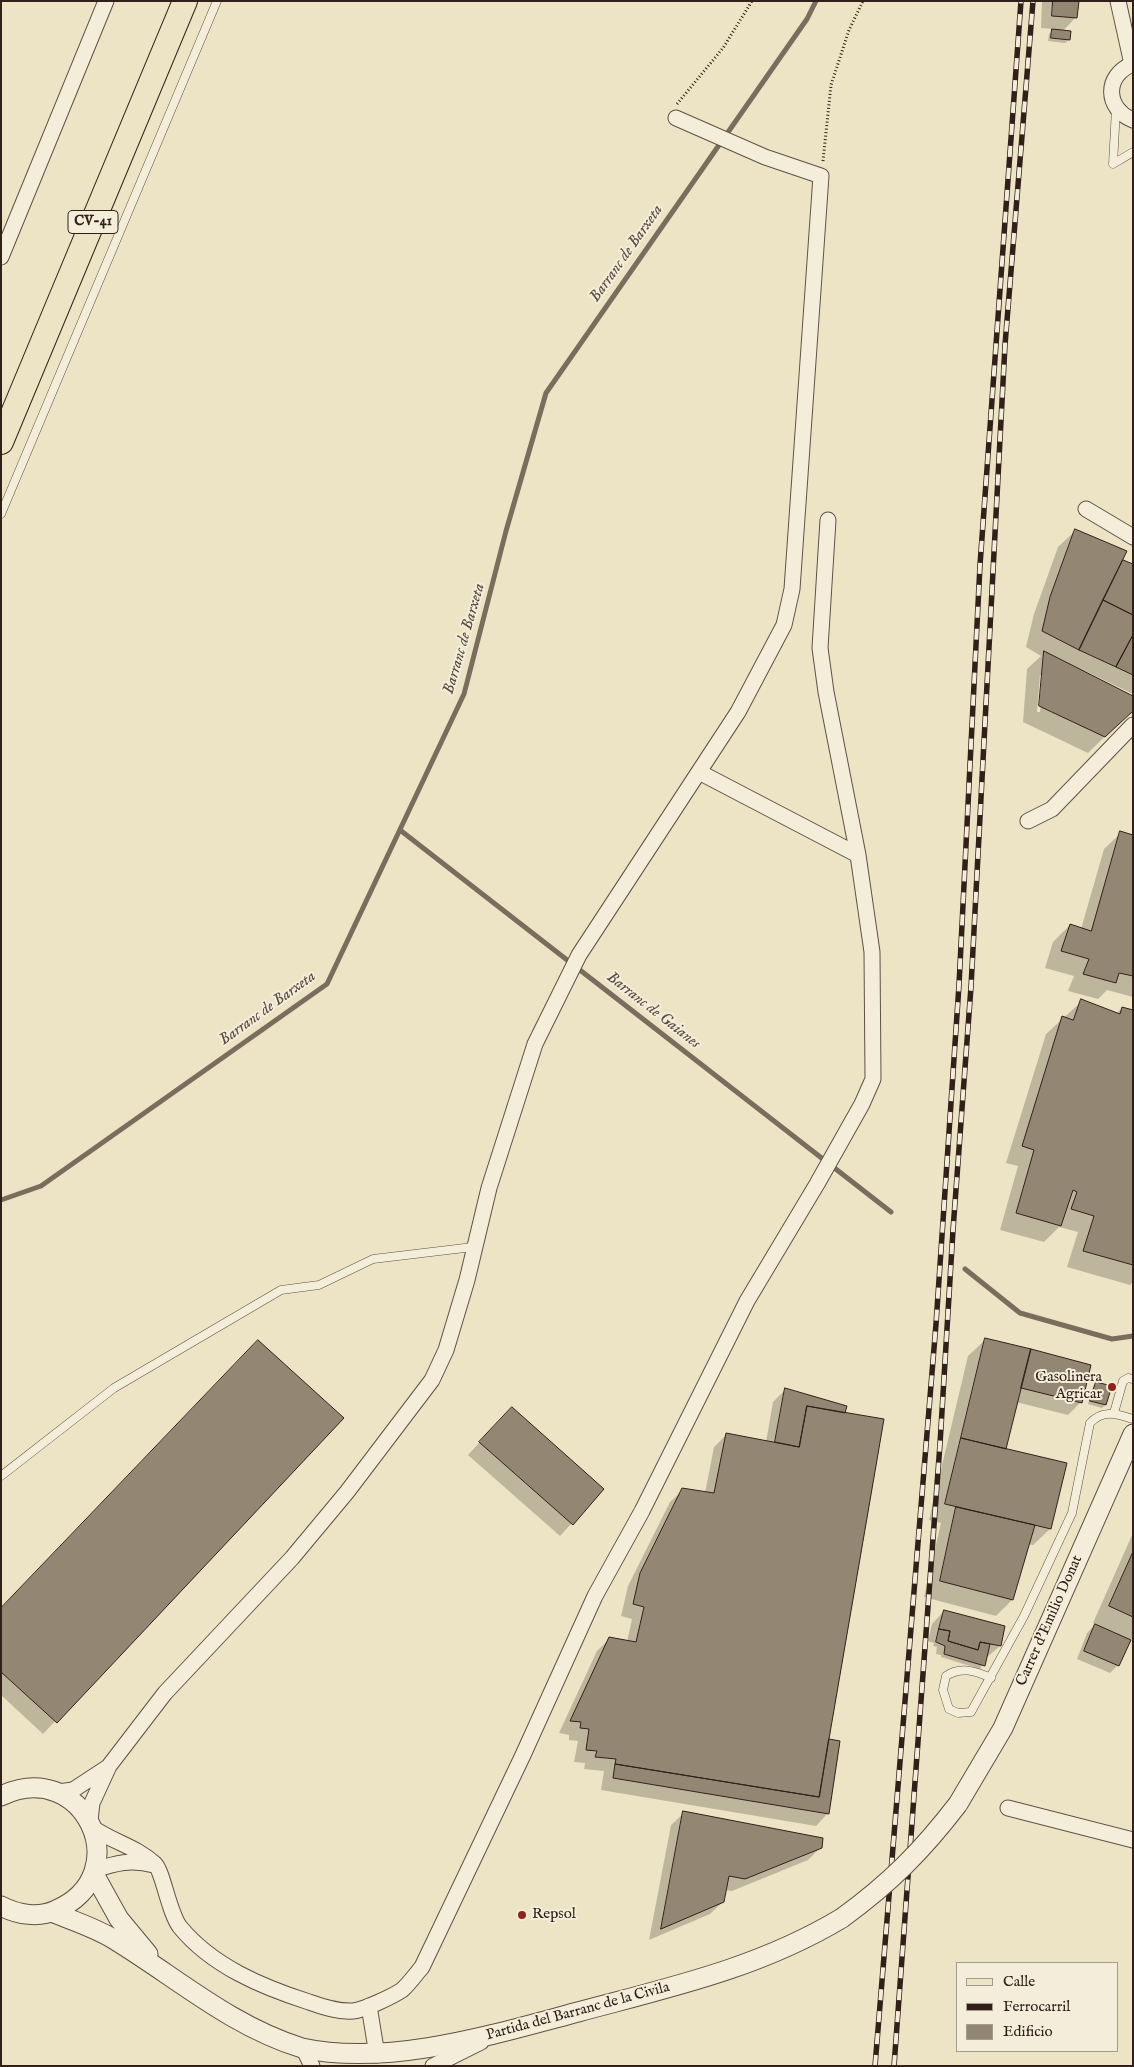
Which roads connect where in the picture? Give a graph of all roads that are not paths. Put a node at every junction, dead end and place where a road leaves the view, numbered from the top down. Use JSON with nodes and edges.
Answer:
{"nodes":[{"id":1,"x":106,"y":1,"type":"edge"},
{"id":2,"x":185,"y":1,"type":"edge"},
{"id":3,"x":217,"y":1,"type":"edge"},
{"id":4,"x":1118,"y":1,"type":"edge"},
{"id":5,"x":1133,"y":64,"type":"edge"},
{"id":6,"x":1116,"y":109,"type":"junction"},
{"id":7,"x":676,"y":118,"type":"road end"},
{"id":8,"x":1133,"y":120,"type":"edge"},
{"id":9,"x":1133,"y":152,"type":"edge"},
{"id":10,"x":1,"y":257,"type":"edge"},
{"id":11,"x":1,"y":442,"type":"edge"},
{"id":12,"x":1086,"y":509,"type":"dead end"},
{"id":13,"x":1,"y":514,"type":"edge"},
{"id":14,"x":828,"y":520,"type":"dead end"},
{"id":15,"x":1133,"y":537,"type":"edge"},
{"id":16,"x":1133,"y":725,"type":"edge"},
{"id":17,"x":700,"y":772,"type":"junction"},
{"id":18,"x":1028,"y":821,"type":"dead end"},
{"id":19,"x":858,"y":855,"type":"junction"},
{"id":20,"x":474,"y":1247,"type":"junction"},
{"id":21,"x":1133,"y":1379,"type":"edge"},
{"id":22,"x":1114,"y":1413,"type":"junction"},
{"id":23,"x":1133,"y":1419,"type":"edge"},
{"id":24,"x":1133,"y":1434,"type":"edge"},
{"id":25,"x":1,"y":1476,"type":"edge"},
{"id":26,"x":991,"y":1678,"type":"junction"},
{"id":27,"x":109,"y":1766,"type":"junction"},
{"id":28,"x":5,"y":1792,"type":"edge"},
{"id":29,"x":58,"y":1792,"type":"junction"},
{"id":30,"x":958,"y":1804,"type":"joint"},
{"id":31,"x":1008,"y":1808,"type":"dead end"},
{"id":32,"x":92,"y":1824,"type":"junction"},
{"id":33,"x":1133,"y":1840,"type":"edge"},
{"id":34,"x":157,"y":1866,"type":"junction"},
{"id":35,"x":94,"y":1872,"type":"junction"},
{"id":36,"x":3,"y":1909,"type":"edge"},
{"id":37,"x":52,"y":1912,"type":"junction"},
{"id":38,"x":160,"y":1969,"type":"junction"},
{"id":39,"x":369,"y":2006,"type":"junction"},
{"id":40,"x":503,"y":2032,"type":"junction"},
{"id":41,"x":303,"y":2048,"type":"junction"},
{"id":42,"x":377,"y":2055,"type":"junction"},
{"id":43,"x":312,"y":2066,"type":"edge"},
{"id":44,"x":433,"y":2066,"type":"edge"}],
"edges":[{"from":1,"to":10,"type":"street"},
{"from":2,"to":11,"type":"main road","number":"CV-41"},
{"from":3,"to":13,"type":"lane"},
{"from":4,"to":5,"type":"street"},
{"from":5,"to":6,"type":"street"},
{"from":6,"to":8,"type":"street"},
{"from":6,"to":9,"type":"lane"},
{"from":7,"to":17,"type":"street"},
{"from":12,"to":15,"type":"street"},
{"from":14,"to":19,"type":"street"},
{"from":16,"to":18,"type":"street"},
{"from":17,"to":19,"type":"street"},
{"from":17,"to":20,"type":"street"},
{"from":19,"to":39,"type":"street"},
{"from":20,"to":25,"type":"lane"},
{"from":20,"to":27,"type":"street"},
{"from":21,"to":22,"type":"lane"},
{"from":22,"to":23,"type":"lane"},
{"from":22,"to":26,"type":"lane"},
{"from":24,"to":30,"type":"street","name":"Carrer d'Emilio Donat"},
{"from":26,"to":26,"type":"lane"},
{"from":27,"to":29,"type":"street"},
{"from":27,"to":32,"type":"street"},
{"from":28,"to":29,"type":"street"},
{"from":29,"to":32,"type":"street"},
{"from":30,"to":40,"type":"street","name":"Partida del Barranc de la Civila","bridge":true},
{"from":31,"to":33,"type":"street"},
{"from":32,"to":34,"type":"street"},
{"from":32,"to":35,"type":"street"},
{"from":34,"to":35,"type":"street"},
{"from":34,"to":39,"type":"street"},
{"from":35,"to":37,"type":"street"},
{"from":35,"to":38,"type":"street","name":"Partida del Barranc de la Civila"},
{"from":36,"to":37,"type":"street"},
{"from":37,"to":38,"type":"street","name":"Partida del Barranc de la Civila"},
{"from":38,"to":41,"type":"street","name":"Partida del Barranc de la Civila"},
{"from":39,"to":42,"type":"street"},
{"from":40,"to":42,"type":"street","name":"Partida del Barranc de la Civila"},
{"from":40,"to":44,"type":"street"},
{"from":41,"to":42,"type":"street","name":"Partida del Barranc de la Civila"},
{"from":41,"to":43,"type":"street"}]}
